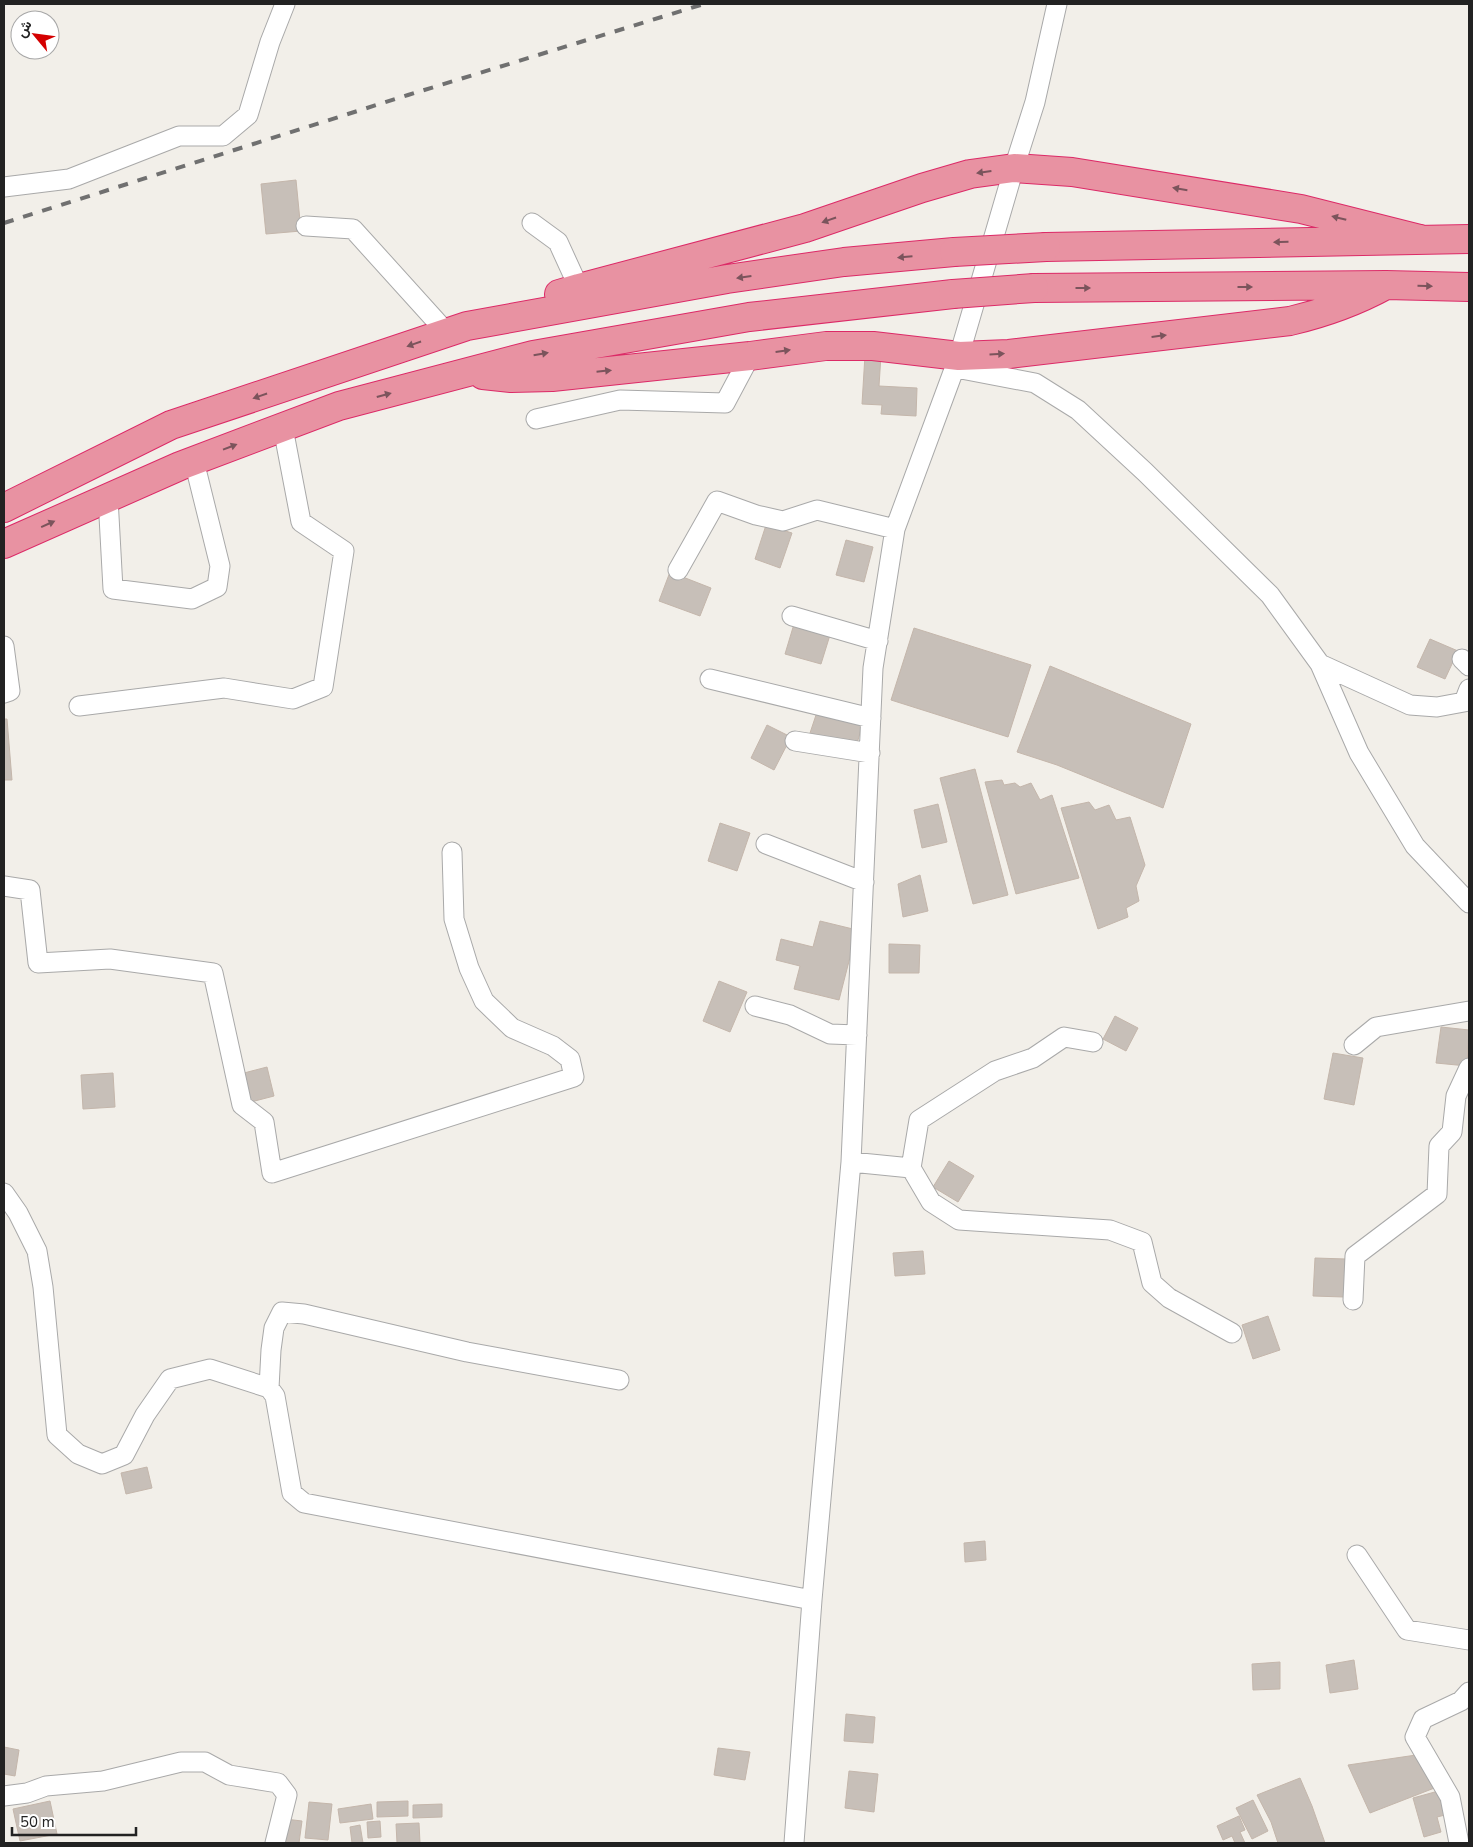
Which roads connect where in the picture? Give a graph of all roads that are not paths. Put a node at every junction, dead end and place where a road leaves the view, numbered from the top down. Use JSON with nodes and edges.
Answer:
{"nodes":[{"id":1,"x":285,"y":4,"type":"edge"},
{"id":2,"x":1057,"y":4,"type":"edge"},
{"id":3,"x":1014,"y":168,"type":"junction"},
{"id":4,"x":4,"y":187,"type":"edge"},
{"id":5,"x":532,"y":223,"type":"dead end"},
{"id":6,"x":306,"y":226,"type":"dead end"},
{"id":7,"x":1420,"y":239,"type":"junction"},
{"id":8,"x":1469,"y":240,"type":"edge"},
{"id":9,"x":1386,"y":286,"type":"junction"},
{"id":10,"x":1469,"y":287,"type":"edge"},
{"id":11,"x":579,"y":288,"type":"junction"},
{"id":12,"x":457,"y":329,"type":"junction"},
{"id":13,"x":750,"y":356,"type":"junction"},
{"id":14,"x":958,"y":362,"type":"junction"},
{"id":15,"x":469,"y":372,"type":"junction"},
{"id":16,"x":536,"y":419,"type":"dead end"},
{"id":17,"x":283,"y":428,"type":"junction"},
{"id":18,"x":194,"y":461,"type":"junction"},
{"id":19,"x":108,"y":498,"type":"junction"},
{"id":20,"x":4,"y":508,"type":"edge"},
{"id":21,"x":895,"y":528,"type":"junction"},
{"id":22,"x":4,"y":544,"type":"edge"},
{"id":23,"x":678,"y":570,"type":"dead end"},
{"id":24,"x":792,"y":616,"type":"dead end"},
{"id":25,"x":878,"y":641,"type":"junction"},
{"id":26,"x":4,"y":646,"type":"edge"},
{"id":27,"x":1320,"y":664,"type":"junction"},
{"id":28,"x":710,"y":679,"type":"dead end"},
{"id":29,"x":1469,"y":689,"type":"edge"},
{"id":30,"x":4,"y":693,"type":"edge"},
{"id":31,"x":78,"y":706,"type":"dead end"},
{"id":32,"x":871,"y":718,"type":"junction"},
{"id":33,"x":795,"y":741,"type":"dead end"},
{"id":34,"x":870,"y":753,"type":"junction"},
{"id":35,"x":766,"y":844,"type":"dead end"},
{"id":36,"x":452,"y":852,"type":"dead end"},
{"id":37,"x":864,"y":882,"type":"junction"},
{"id":38,"x":4,"y":886,"type":"edge"},
{"id":39,"x":1469,"y":902,"type":"edge"},
{"id":40,"x":756,"y":1006,"type":"dead end"},
{"id":41,"x":1469,"y":1011,"type":"edge"},
{"id":42,"x":857,"y":1035,"type":"junction"},
{"id":43,"x":1093,"y":1042,"type":"dead end"},
{"id":44,"x":1354,"y":1045,"type":"dead end"},
{"id":45,"x":1469,"y":1068,"type":"edge"},
{"id":46,"x":851,"y":1162,"type":"junction"},
{"id":47,"x":910,"y":1168,"type":"junction"},
{"id":48,"x":4,"y":1193,"type":"edge"},
{"id":49,"x":1353,"y":1300,"type":"dead end"},
{"id":50,"x":1232,"y":1333,"type":"dead end"},
{"id":51,"x":619,"y":1380,"type":"dead end"},
{"id":52,"x":269,"y":1388,"type":"junction"},
{"id":53,"x":1358,"y":1555,"type":"dead end"},
{"id":54,"x":812,"y":1600,"type":"junction"},
{"id":55,"x":1469,"y":1640,"type":"edge"},
{"id":56,"x":1469,"y":1692,"type":"edge"},
{"id":57,"x":4,"y":1796,"type":"edge"},
{"id":58,"x":275,"y":1843,"type":"edge"},
{"id":59,"x":794,"y":1843,"type":"edge"},
{"id":60,"x":1459,"y":1843,"type":"edge"}],
"edges":[{"from":1,"to":4,"type":"street"},
{"from":2,"to":3,"type":"street"},
{"from":7,"to":3,"type":"highway","one_way":true},
{"from":3,"to":11,"type":"highway","one_way":true},
{"from":3,"to":14,"type":"street"},
{"from":5,"to":11,"type":"street"},
{"from":6,"to":12,"type":"street"},
{"from":7,"to":8,"type":"highway"},
{"from":7,"to":12,"type":"highway","one_way":true,"bridge":true},
{"from":9,"to":10,"type":"highway","one_way":true},
{"from":14,"to":9,"type":"highway","one_way":true},
{"from":15,"to":9,"type":"highway","one_way":true,"bridge":true},
{"from":11,"to":12,"type":"highway"},
{"from":12,"to":20,"type":"highway","one_way":true},
{"from":13,"to":14,"type":"highway","one_way":true},
{"from":15,"to":13,"type":"highway","one_way":true},
{"from":13,"to":16,"type":"street"},
{"from":14,"to":21,"type":"street"},
{"from":14,"to":27,"type":"street"},
{"from":17,"to":15,"type":"highway","one_way":true},
{"from":18,"to":17,"type":"highway","one_way":true},
{"from":17,"to":31,"type":"street"},
{"from":18,"to":19,"type":"highway"},
{"from":18,"to":19,"type":"street"},
{"from":22,"to":19,"type":"highway","one_way":true},
{"from":21,"to":23,"type":"street"},
{"from":21,"to":25,"type":"street"},
{"from":24,"to":25,"type":"street"},
{"from":25,"to":32,"type":"street"},
{"from":26,"to":30,"type":"street"},
{"from":27,"to":29,"type":"street"},
{"from":27,"to":39,"type":"street"},
{"from":28,"to":32,"type":"street"},
{"from":32,"to":34,"type":"street"},
{"from":33,"to":34,"type":"street"},
{"from":34,"to":37,"type":"street"},
{"from":35,"to":37,"type":"street"},
{"from":36,"to":38,"type":"street"},
{"from":37,"to":42,"type":"street"},
{"from":40,"to":42,"type":"street"},
{"from":41,"to":44,"type":"street"},
{"from":42,"to":46,"type":"street"},
{"from":43,"to":47,"type":"street"},
{"from":45,"to":49,"type":"street"},
{"from":46,"to":47,"type":"street"},
{"from":46,"to":54,"type":"street"},
{"from":47,"to":50,"type":"street"},
{"from":48,"to":52,"type":"street"},
{"from":51,"to":52,"type":"street"},
{"from":52,"to":54,"type":"street"},
{"from":53,"to":55,"type":"street"},
{"from":54,"to":59,"type":"street"},
{"from":56,"to":60,"type":"street"},
{"from":57,"to":58,"type":"street"}]}
